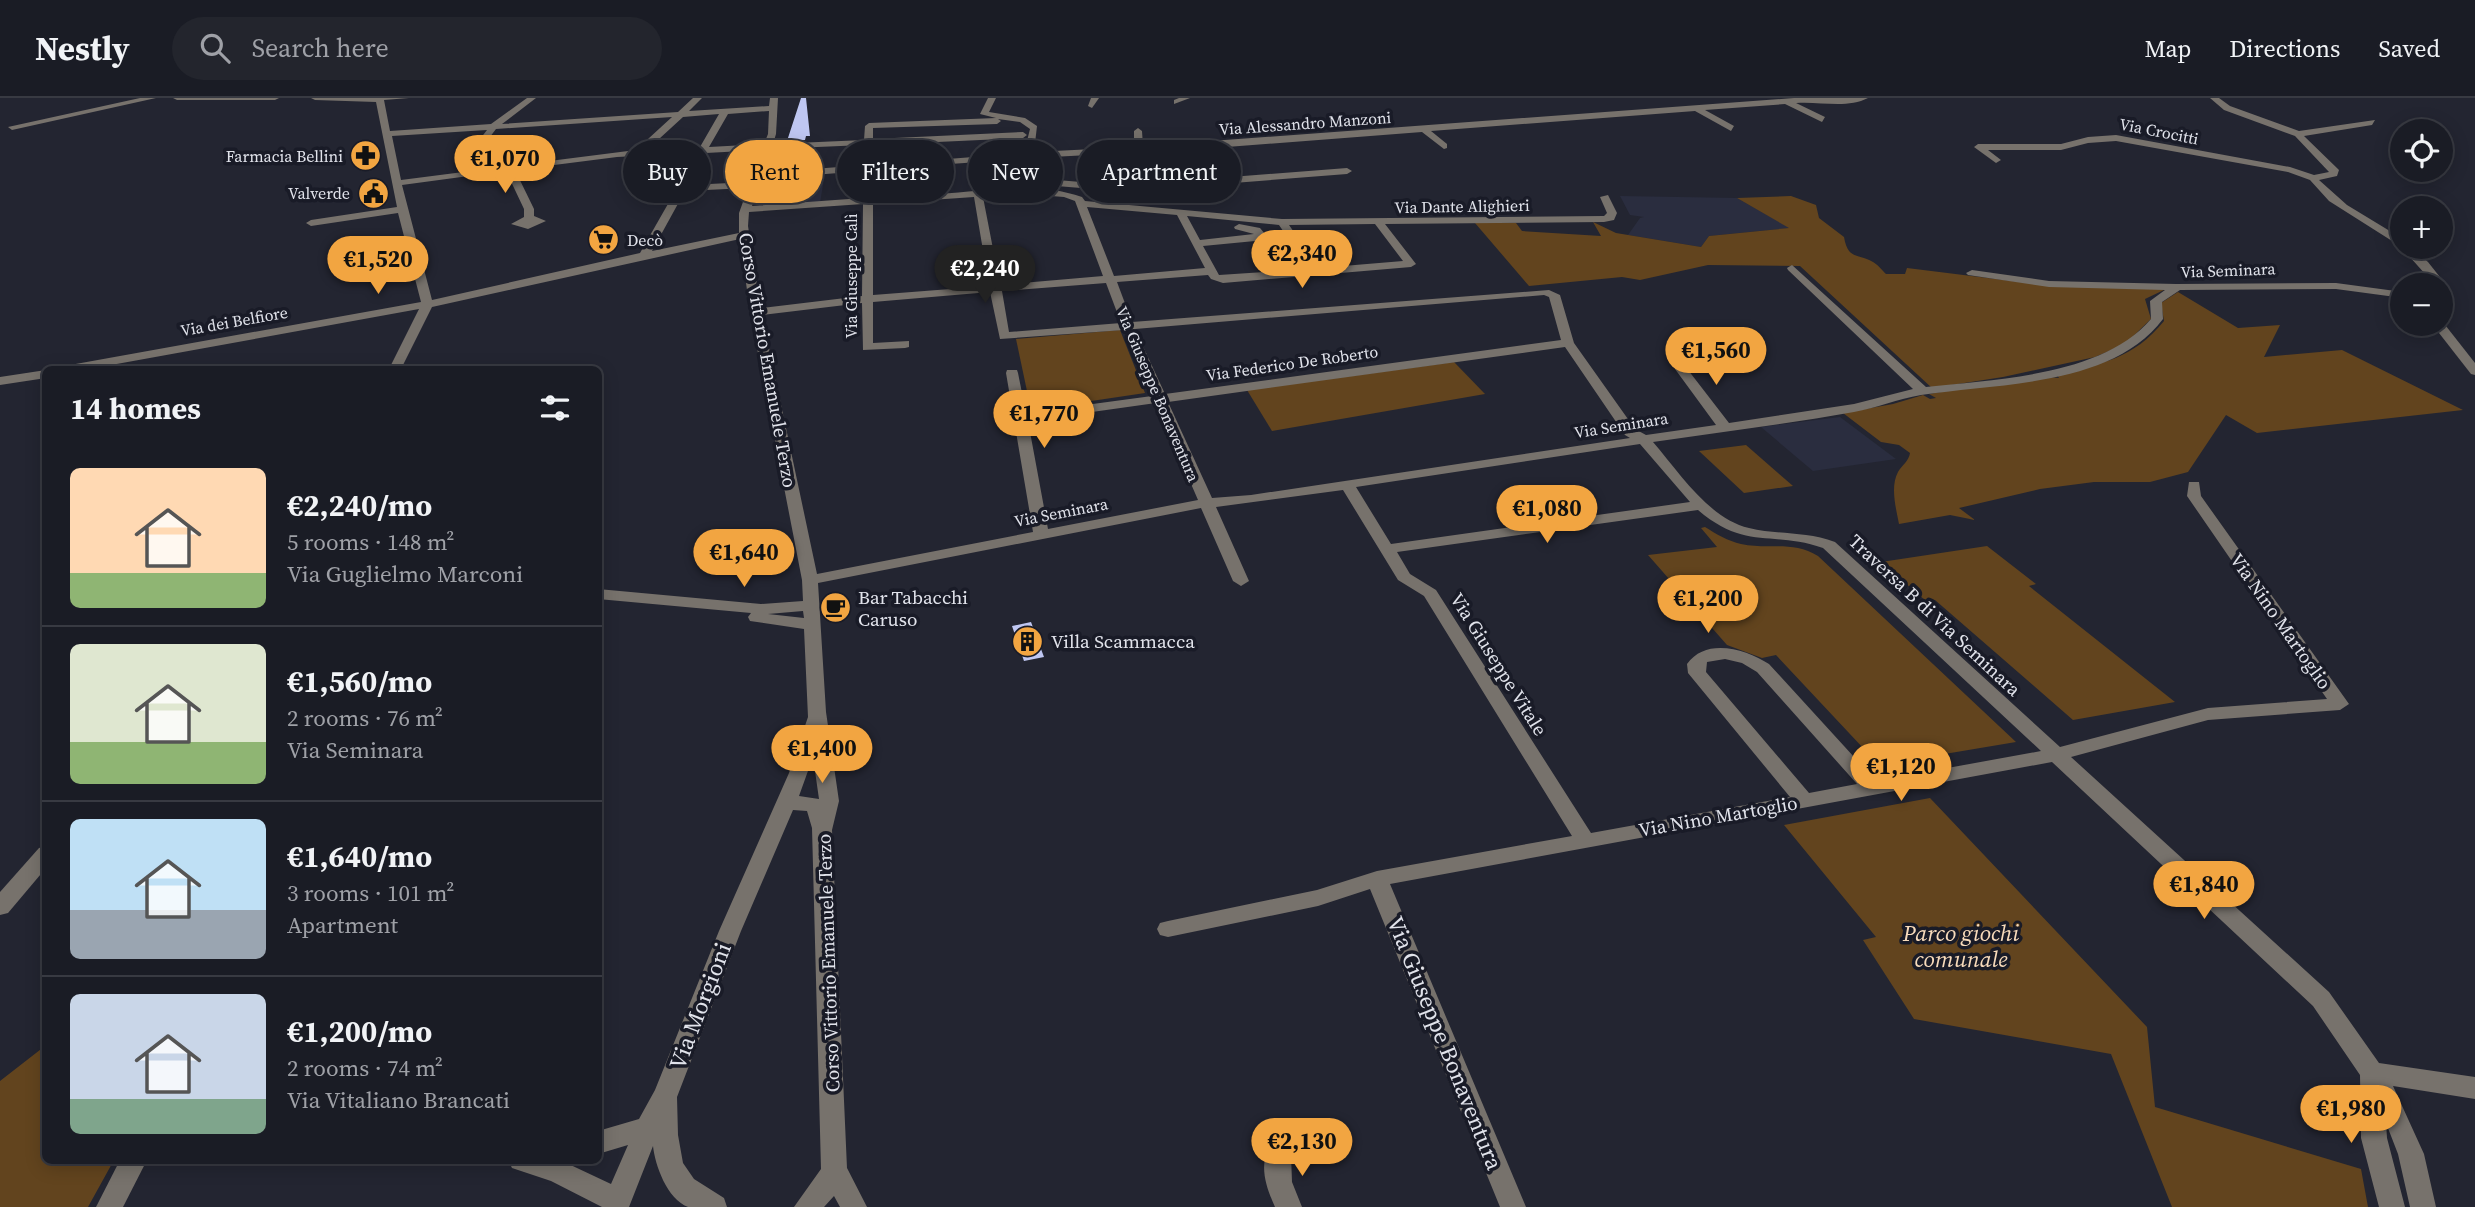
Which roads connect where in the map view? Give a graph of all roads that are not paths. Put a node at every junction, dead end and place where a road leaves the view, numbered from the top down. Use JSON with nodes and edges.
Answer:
{"nodes":[{"id":1,"x":152,"y":98,"type":"edge"},
{"id":2,"x":177,"y":98,"type":"edge"},
{"id":3,"x":275,"y":98,"type":"edge"},
{"id":4,"x":315,"y":98,"type":"edge"},
{"id":5,"x":405,"y":98,"type":"edge"},
{"id":6,"x":532,"y":98,"type":"edge"},
{"id":7,"x":698,"y":98,"type":"edge"},
{"id":8,"x":992,"y":98,"type":"edge"},
{"id":9,"x":1864,"y":98,"type":"edge"},
{"id":10,"x":2213,"y":98,"type":"edge"},
{"id":11,"x":1811,"y":99,"type":"edge"},
{"id":12,"x":377,"y":100,"type":"junction"},
{"id":13,"x":1786,"y":101,"type":"junction"},
{"id":14,"x":774,"y":103,"type":"edge"},
{"id":15,"x":1696,"y":108,"type":"junction"},
{"id":16,"x":725,"y":111,"type":"junction"},
{"id":17,"x":681,"y":114,"type":"junction"},
{"id":18,"x":1822,"y":119,"type":"dead end"},
{"id":19,"x":967,"y":121,"type":"junction"},
{"id":20,"x":2372,"y":122,"type":"dead end"},
{"id":21,"x":927,"y":123,"type":"junction"},
{"id":22,"x":494,"y":126,"type":"junction"},
{"id":23,"x":12,"y":127,"type":"dead end"},
{"id":24,"x":1731,"y":128,"type":"dead end"},
{"id":25,"x":1424,"y":129,"type":"junction"},
{"id":26,"x":1138,"y":131,"type":"dead end"},
{"id":27,"x":386,"y":134,"type":"junction"},
{"id":28,"x":2298,"y":134,"type":"junction"},
{"id":29,"x":1023,"y":135,"type":"junction"},
{"id":30,"x":970,"y":138,"type":"junction"},
{"id":31,"x":929,"y":139,"type":"junction"},
{"id":32,"x":653,"y":140,"type":"edge"},
{"id":33,"x":709,"y":140,"type":"edge"},
{"id":34,"x":769,"y":140,"type":"edge"},
{"id":35,"x":867,"y":140,"type":"edge"},
{"id":36,"x":908,"y":140,"type":"edge"},
{"id":37,"x":1026,"y":140,"type":"edge"},
{"id":38,"x":1031,"y":140,"type":"edge"},
{"id":39,"x":1138,"y":140,"type":"edge"},
{"id":40,"x":1241,"y":142,"type":"edge"},
{"id":41,"x":1444,"y":146,"type":"dead end"},
{"id":42,"x":495,"y":150,"type":"dead end"},
{"id":43,"x":623,"y":155,"type":"edge"},
{"id":44,"x":1996,"y":160,"type":"dead end"},
{"id":45,"x":509,"y":168,"type":"junction"},
{"id":46,"x":1347,"y":171,"type":"dead end"},
{"id":47,"x":2314,"y":178,"type":"junction"},
{"id":48,"x":397,"y":183,"type":"junction"},
{"id":49,"x":1063,"y":184,"type":"edge"},
{"id":50,"x":1063,"y":194,"type":"edge"},
{"id":51,"x":1605,"y":197,"type":"dead end"},
{"id":52,"x":673,"y":203,"type":"edge"},
{"id":53,"x":747,"y":203,"type":"edge"},
{"id":54,"x":850,"y":203,"type":"edge"},
{"id":55,"x":867,"y":203,"type":"edge"},
{"id":56,"x":980,"y":203,"type":"edge"},
{"id":57,"x":1083,"y":204,"type":"junction"},
{"id":58,"x":402,"y":209,"type":"junction"},
{"id":59,"x":745,"y":209,"type":"junction"},
{"id":60,"x":529,"y":214,"type":"dead end"},
{"id":61,"x":1183,"y":218,"type":"junction"},
{"id":62,"x":1282,"y":222,"type":"junction"},
{"id":63,"x":311,"y":223,"type":"dead end"},
{"id":64,"x":1379,"y":223,"type":"junction"},
{"id":65,"x":745,"y":231,"type":"junction"},
{"id":66,"x":2390,"y":233,"type":"edge"},
{"id":67,"x":1197,"y":243,"type":"junction"},
{"id":68,"x":645,"y":256,"type":"junction"},
{"id":69,"x":2417,"y":259,"type":"edge"},
{"id":70,"x":1792,"y":268,"type":"dead end"},
{"id":71,"x":1212,"y":271,"type":"junction"},
{"id":72,"x":1317,"y":272,"type":"junction"},
{"id":73,"x":1972,"y":273,"type":"dead end"},
{"id":74,"x":2431,"y":273,"type":"edge"},
{"id":75,"x":1109,"y":279,"type":"junction"},
{"id":76,"x":2178,"y":287,"type":"junction"},
{"id":77,"x":995,"y":288,"type":"junction"},
{"id":78,"x":2390,"y":293,"type":"edge"},
{"id":79,"x":867,"y":299,"type":"junction"},
{"id":80,"x":427,"y":304,"type":"junction"},
{"id":81,"x":756,"y":312,"type":"junction"},
{"id":82,"x":1128,"y":326,"type":"junction"},
{"id":83,"x":2447,"y":336,"type":"edge"},
{"id":84,"x":1568,"y":343,"type":"junction"},
{"id":85,"x":905,"y":344,"type":"dead end"},
{"id":86,"x":86,"y":366,"type":"edge"},
{"id":87,"x":396,"y":366,"type":"edge"},
{"id":88,"x":1681,"y":369,"type":"dead end"},
{"id":89,"x":2475,"y":371,"type":"edge"},
{"id":90,"x":1012,"y":373,"type":"dead end"},
{"id":91,"x":42,"y":375,"type":"edge"},
{"id":92,"x":0,"y":382,"type":"edge"},
{"id":93,"x":1923,"y":391,"type":"junction"},
{"id":94,"x":1160,"y":399,"type":"junction"},
{"id":95,"x":1021,"y":418,"type":"junction"},
{"id":96,"x":1725,"y":427,"type":"junction"},
{"id":97,"x":1643,"y":439,"type":"junction"},
{"id":98,"x":1347,"y":484,"type":"junction"},
{"id":99,"x":2194,"y":485,"type":"dead end"},
{"id":100,"x":1206,"y":503,"type":"junction"},
{"id":101,"x":1702,"y":505,"type":"junction"},
{"id":102,"x":1041,"y":533,"type":"junction"},
{"id":103,"x":1387,"y":549,"type":"junction"},
{"id":104,"x":810,"y":580,"type":"junction"},
{"id":105,"x":1241,"y":581,"type":"dead end"},
{"id":106,"x":602,"y":594,"type":"edge"},
{"id":107,"x":677,"y":603,"type":"junction"},
{"id":108,"x":812,"y":604,"type":"junction"},
{"id":109,"x":814,"y":625,"type":"junction"},
{"id":110,"x":817,"y":712,"type":"junction"},
{"id":111,"x":2055,"y":755,"type":"junction"},
{"id":112,"x":1871,"y":788,"type":"junction"},
{"id":113,"x":1804,"y":800,"type":"junction"},
{"id":114,"x":785,"y":805,"type":"junction"},
{"id":115,"x":822,"y":830,"type":"junction"},
{"id":116,"x":1585,"y":840,"type":"junction"},
{"id":117,"x":42,"y":858,"type":"edge"},
{"id":118,"x":1377,"y":878,"type":"junction"},
{"id":119,"x":0,"y":907,"type":"edge"},
{"id":120,"x":1168,"y":929,"type":"dead end"},
{"id":121,"x":2371,"y":1072,"type":"junction"},
{"id":122,"x":2475,"y":1088,"type":"edge"},
{"id":123,"x":666,"y":1094,"type":"junction"},
{"id":124,"x":648,"y":1127,"type":"junction"},
{"id":125,"x":602,"y":1142,"type":"edge"},
{"id":126,"x":1278,"y":1154,"type":"dead end"},
{"id":127,"x":132,"y":1164,"type":"edge"},
{"id":128,"x":535,"y":1164,"type":"edge"},
{"id":129,"x":834,"y":1170,"type":"junction"},
{"id":130,"x":616,"y":1204,"type":"edge"},
{"id":131,"x":109,"y":1207,"type":"edge"},
{"id":132,"x":714,"y":1207,"type":"edge"},
{"id":133,"x":807,"y":1207,"type":"edge"},
{"id":134,"x":853,"y":1207,"type":"edge"},
{"id":135,"x":1289,"y":1207,"type":"edge"},
{"id":136,"x":1513,"y":1207,"type":"edge"},
{"id":137,"x":2392,"y":1207,"type":"edge"},
{"id":138,"x":2423,"y":1207,"type":"edge"}],
"edges":[{"from":1,"to":23,"type":"street"},
{"from":2,"to":3,"type":"street"},
{"from":4,"to":12,"type":"street"},
{"from":5,"to":12,"type":"street"},
{"from":6,"to":22,"type":"street"},
{"from":7,"to":17,"type":"street"},
{"from":8,"to":38,"type":"street"},
{"from":9,"to":11,"type":"street","name":"Via Alessandro Manzoni"},
{"from":10,"to":28,"type":"street"},
{"from":11,"to":13,"type":"street","name":"Via Alessandro Manzoni"},
{"from":12,"to":27,"type":"street"},
{"from":13,"to":15,"type":"street","name":"Via Alessandro Manzoni"},
{"from":13,"to":18,"type":"street"},
{"from":14,"to":16,"type":"street"},
{"from":14,"to":34,"type":"street","name":"Corso Vittorio Emanuele Terzo"},
{"from":15,"to":24,"type":"street"},
{"from":15,"to":25,"type":"street","name":"Via Alessandro Manzoni"},
{"from":16,"to":17,"type":"street"},
{"from":16,"to":33,"type":"street"},
{"from":17,"to":22,"type":"street"},
{"from":17,"to":32,"type":"street"},
{"from":19,"to":21,"type":"street"},
{"from":19,"to":29,"type":"street"},
{"from":19,"to":30,"type":"street"},
{"from":20,"to":28,"type":"street"},
{"from":21,"to":31,"type":"street"},
{"from":21,"to":35,"type":"street","name":"Via Giuseppe Calì"},
{"from":22,"to":27,"type":"street"},
{"from":22,"to":42,"type":"street"},
{"from":25,"to":40,"type":"street","name":"Via Alessandro Manzoni"},
{"from":25,"to":41,"type":"street"},
{"from":26,"to":39,"type":"street"},
{"from":27,"to":48,"type":"street"},
{"from":28,"to":47,"type":"street"},
{"from":29,"to":30,"type":"street"},
{"from":29,"to":37,"type":"street"},
{"from":30,"to":31,"type":"street"},
{"from":31,"to":36,"type":"street"},
{"from":43,"to":45,"type":"street"},
{"from":44,"to":47,"type":"street","name":"Via Crocitti"},
{"from":45,"to":48,"type":"street"},
{"from":45,"to":60,"type":"street"},
{"from":46,"to":49,"type":"street"},
{"from":47,"to":66,"type":"street"},
{"from":48,"to":58,"type":"street"},
{"from":50,"to":57,"type":"street","name":"Via Dante Alighieri"},
{"from":51,"to":64,"type":"street","name":"Via Dante Alighieri"},
{"from":52,"to":68,"type":"street"},
{"from":53,"to":59,"type":"street","name":"Corso Vittorio Emanuele Terzo"},
{"from":54,"to":59,"type":"street","name":"Via Dante Alighieri"},
{"from":55,"to":79,"type":"street","name":"Via Giuseppe Calì"},
{"from":56,"to":77,"type":"street"},
{"from":57,"to":61,"type":"street","name":"Via Dante Alighieri"},
{"from":57,"to":75,"type":"street","name":"Via Giuseppe Bonaventura"},
{"from":58,"to":63,"type":"street"},
{"from":58,"to":80,"type":"street"},
{"from":59,"to":65,"type":"street","name":"Corso Vittorio Emanuele Terzo"},
{"from":61,"to":62,"type":"street","name":"Via Dante Alighieri"},
{"from":61,"to":67,"type":"street"},
{"from":61,"to":67,"type":"street"},
{"from":62,"to":64,"type":"street","name":"Via Dante Alighieri"},
{"from":62,"to":72,"type":"street"},
{"from":64,"to":72,"type":"street"},
{"from":65,"to":68,"type":"street","name":"Via dei Belfiore"},
{"from":65,"to":81,"type":"street","name":"Corso Vittorio Emanuele Terzo"},
{"from":67,"to":71,"type":"street"},
{"from":68,"to":80,"type":"street","name":"Via dei Belfiore"},
{"from":69,"to":74,"type":"street"},
{"from":70,"to":93,"type":"street"},
{"from":71,"to":72,"type":"street"},
{"from":71,"to":75,"type":"street"},
{"from":73,"to":76,"type":"street"},
{"from":75,"to":77,"type":"street"},
{"from":75,"to":82,"type":"street","name":"Via Giuseppe Bonaventura"},
{"from":76,"to":78,"type":"street","name":"Via Seminara"},
{"from":76,"to":93,"type":"street","name":"Via Seminara"},
{"from":77,"to":79,"type":"street"},
{"from":77,"to":82,"type":"street"},
{"from":79,"to":81,"type":"street"},
{"from":79,"to":85,"type":"street","name":"Via Giuseppe Calì"},
{"from":80,"to":86,"type":"street","name":"Via dei Belfiore"},
{"from":80,"to":87,"type":"street"},
{"from":81,"to":104,"type":"street","name":"Corso Vittorio Emanuele Terzo"},
{"from":82,"to":84,"type":"street","name":"Traversa B di Via Seminara"},
{"from":82,"to":94,"type":"street","name":"Via Giuseppe Bonaventura"},
{"from":83,"to":89,"type":"street"},
{"from":84,"to":94,"type":"street","name":"Via Federico De Roberto"},
{"from":84,"to":97,"type":"street","name":"Traversa B di Via Seminara"},
{"from":88,"to":96,"type":"street"},
{"from":90,"to":95,"type":"street"},
{"from":91,"to":92,"type":"street"},
{"from":93,"to":96,"type":"street","name":"Via Seminara"},
{"from":94,"to":95,"type":"street","name":"Via Federico De Roberto"},
{"from":94,"to":100,"type":"street","name":"Via Giuseppe Bonaventura"},
{"from":95,"to":102,"type":"street"},
{"from":96,"to":97,"type":"street","name":"Via Seminara"},
{"from":97,"to":98,"type":"street","name":"Via Seminara"},
{"from":97,"to":101,"type":"street","name":"Traversa B di Via Seminara"},
{"from":98,"to":100,"type":"street","name":"Via Seminara"},
{"from":98,"to":103,"type":"street","name":"Via Giuseppe Vitale"},
{"from":99,"to":111,"type":"street","name":"Via Nino Martoglio"},
{"from":100,"to":102,"type":"street","name":"Via Seminara"},
{"from":100,"to":105,"type":"street","name":"Via Giuseppe Bonaventura"},
{"from":101,"to":103,"type":"street"},
{"from":101,"to":111,"type":"street","name":"Traversa B di Via Seminara"},
{"from":102,"to":104,"type":"street","name":"Via Seminara"},
{"from":103,"to":116,"type":"street","name":"Via Giuseppe Vitale"},
{"from":104,"to":108,"type":"street","name":"Corso Vittorio Emanuele Terzo"},
{"from":106,"to":107,"type":"street"},
{"from":107,"to":108,"type":"street"},
{"from":107,"to":109,"type":"street"},
{"from":108,"to":109,"type":"street","name":"Corso Vittorio Emanuele Terzo"},
{"from":109,"to":110,"type":"street","name":"Corso Vittorio Emanuele Terzo"},
{"from":110,"to":114,"type":"street","name":"Via Morgioni"},
{"from":110,"to":115,"type":"street","name":"Corso Vittorio Emanuele Terzo"},
{"from":111,"to":112,"type":"street","name":"Via Nino Martoglio"},
{"from":111,"to":121,"type":"street","name":"Traversa B di Via Seminara"},
{"from":112,"to":113,"type":"street","name":"Via Nino Martoglio"},
{"from":112,"to":113,"type":"street"},
{"from":113,"to":116,"type":"street","name":"Via Nino Martoglio"},
{"from":114,"to":115,"type":"street"},
{"from":114,"to":123,"type":"street","name":"Via Morgioni"},
{"from":115,"to":129,"type":"street","name":"Corso Vittorio Emanuele Terzo"},
{"from":116,"to":118,"type":"street","name":"Via Nino Martoglio"},
{"from":117,"to":119,"type":"street"},
{"from":118,"to":120,"type":"street","name":"Via Nino Martoglio"},
{"from":118,"to":136,"type":"street","name":"Via Giuseppe Bonaventura"},
{"from":121,"to":122,"type":"street"},
{"from":121,"to":137,"type":"street"},
{"from":121,"to":138,"type":"street","name":"Traversa B di Via Seminara"},
{"from":123,"to":124,"type":"street","name":"Via Morgioni"},
{"from":123,"to":132,"type":"street"},
{"from":124,"to":125,"type":"street"},
{"from":124,"to":130,"type":"street","name":"Via Morgioni"},
{"from":126,"to":135,"type":"street"},
{"from":127,"to":131,"type":"street"},
{"from":128,"to":130,"type":"street"},
{"from":129,"to":133,"type":"street"},
{"from":129,"to":134,"type":"street","name":"Corso Vittorio Emanuele Terzo"}]}
